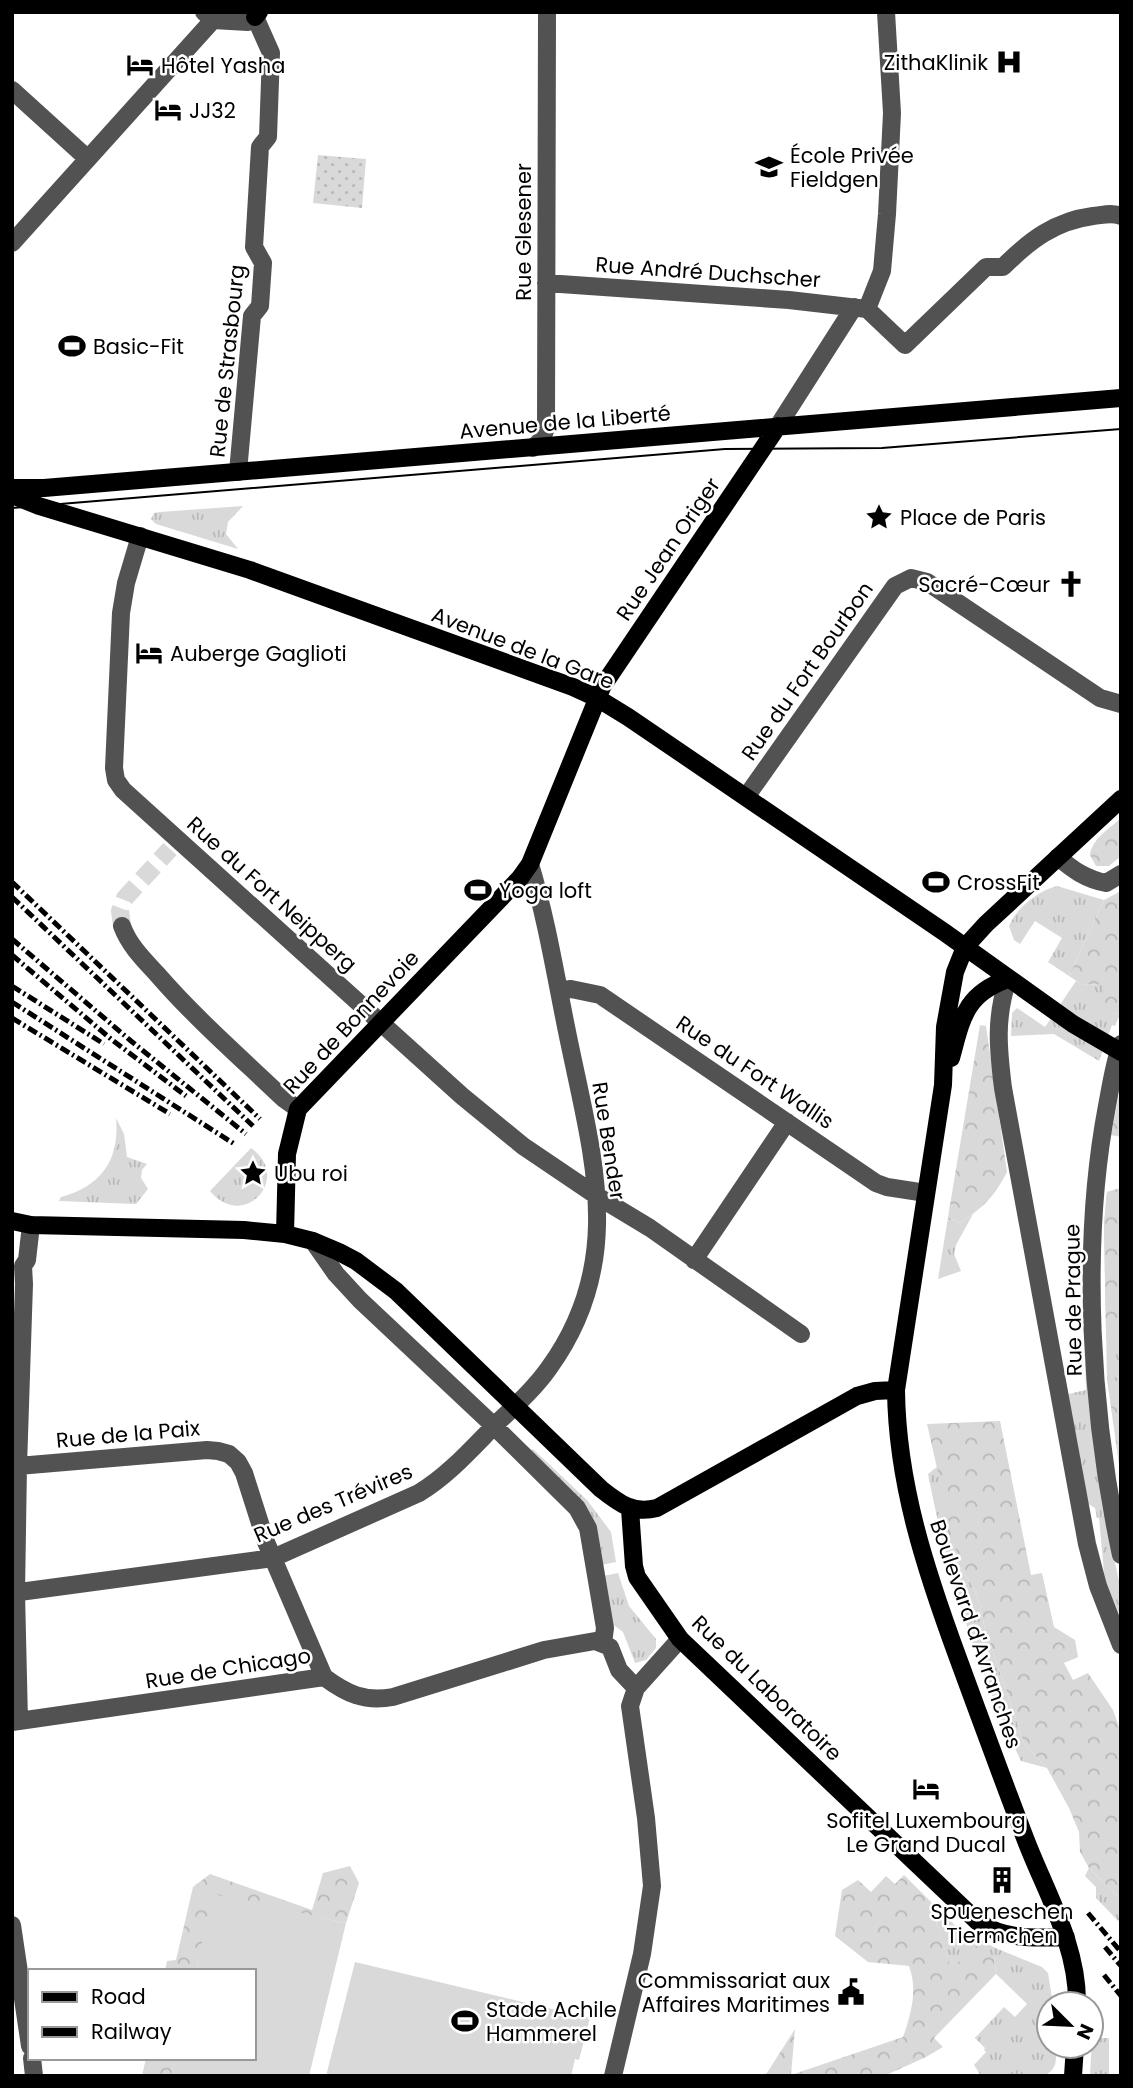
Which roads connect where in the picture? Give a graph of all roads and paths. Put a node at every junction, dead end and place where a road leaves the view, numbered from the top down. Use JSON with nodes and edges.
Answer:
{"nodes":[{"id":1,"x":547,"y":12,"type":"edge"},
{"id":2,"x":886,"y":12,"type":"edge"},
{"id":3,"x":257,"y":15,"type":"edge"},
{"id":4,"x":209,"y":16,"type":"edge"},
{"id":5,"x":12,"y":90,"type":"edge"},
{"id":6,"x":88,"y":159,"type":"junction"},
{"id":7,"x":1121,"y":216,"type":"edge"},
{"id":8,"x":12,"y":243,"type":"edge"},
{"id":9,"x":546,"y":283,"type":"junction"},
{"id":10,"x":861,"y":308,"type":"junction"},
{"id":11,"x":1121,"y":398,"type":"edge"},
{"id":12,"x":778,"y":426,"type":"junction"},
{"id":13,"x":533,"y":448,"type":"junction"},
{"id":14,"x":238,"y":472,"type":"junction"},
{"id":15,"x":12,"y":488,"type":"edge"},
{"id":16,"x":12,"y":495,"type":"edge"},
{"id":17,"x":140,"y":537,"type":"junction"},
{"id":18,"x":597,"y":698,"type":"junction"},
{"id":19,"x":1121,"y":704,"type":"edge"},
{"id":20,"x":746,"y":797,"type":"junction"},
{"id":21,"x":1121,"y":799,"type":"edge"},
{"id":22,"x":1058,"y":857,"type":"junction"},
{"id":23,"x":530,"y":864,"type":"junction"},
{"id":24,"x":1121,"y":874,"type":"edge"},
{"id":25,"x":122,"y":926,"type":"tunnel mouth"},
{"id":26,"x":965,"y":947,"type":"junction"},
{"id":27,"x":1008,"y":979,"type":"junction"},
{"id":28,"x":559,"y":991,"type":"junction"},
{"id":29,"x":381,"y":1023,"type":"junction"},
{"id":30,"x":1121,"y":1044,"type":"edge"},
{"id":31,"x":1121,"y":1052,"type":"edge"},
{"id":32,"x":943,"y":1085,"type":"junction"},
{"id":33,"x":298,"y":1109,"type":"junction"},
{"id":34,"x":787,"y":1122,"type":"junction"},
{"id":35,"x":926,"y":1193,"type":"junction"},
{"id":36,"x":597,"y":1196,"type":"junction"},
{"id":37,"x":12,"y":1221,"type":"edge"},
{"id":38,"x":31,"y":1225,"type":"junction"},
{"id":39,"x":285,"y":1234,"type":"junction"},
{"id":40,"x":313,"y":1241,"type":"junction"},
{"id":41,"x":694,"y":1259,"type":"junction"},
{"id":42,"x":17,"y":1267,"type":"edge"},
{"id":43,"x":801,"y":1334,"type":"dead end"},
{"id":44,"x":896,"y":1390,"type":"junction"},
{"id":45,"x":516,"y":1406,"type":"junction"},
{"id":46,"x":494,"y":1426,"type":"junction"},
{"id":47,"x":16,"y":1474,"type":"edge"},
{"id":48,"x":630,"y":1509,"type":"junction"},
{"id":49,"x":1121,"y":1555,"type":"edge"},
{"id":50,"x":273,"y":1558,"type":"junction"},
{"id":51,"x":14,"y":1593,"type":"edge"},
{"id":52,"x":680,"y":1639,"type":"junction"},
{"id":53,"x":603,"y":1643,"type":"junction"},
{"id":54,"x":1121,"y":1645,"type":"edge"},
{"id":55,"x":324,"y":1677,"type":"junction"},
{"id":56,"x":636,"y":1688,"type":"junction"},
{"id":57,"x":15,"y":1721,"type":"edge"},
{"id":58,"x":12,"y":1925,"type":"edge"},
{"id":59,"x":1066,"y":1937,"type":"junction"},
{"id":60,"x":1075,"y":1990,"type":"edge"},
{"id":61,"x":28,"y":2033,"type":"edge"},
{"id":62,"x":613,"y":2076,"type":"edge"}],
"edges":[{"from":1,"to":9,"type":"street","name":"Rue Glesener"},
{"from":2,"to":10,"type":"street"},
{"from":3,"to":4,"type":"street"},
{"from":3,"to":14,"type":"street","name":"Rue de Strasbourg"},
{"from":4,"to":6,"type":"street"},
{"from":5,"to":6,"type":"street"},
{"from":6,"to":8,"type":"street"},
{"from":7,"to":10,"type":"street"},
{"from":9,"to":10,"type":"street","name":"Rue André Duchscher"},
{"from":9,"to":13,"type":"street","name":"Rue Glesener"},
{"from":10,"to":12,"type":"street"},
{"from":11,"to":12,"type":"main road","name":"Avenue de la Liberté"},
{"from":12,"to":13,"type":"main road","name":"Avenue de la Liberté"},
{"from":12,"to":18,"type":"main road","name":"Rue Jean Origer"},
{"from":13,"to":14,"type":"main road","name":"Avenue de la Liberté"},
{"from":14,"to":15,"type":"main road","name":"Avenue de la Liberté"},
{"from":16,"to":17,"type":"main road","name":"Avenue de la Gare"},
{"from":17,"to":18,"type":"main road","name":"Avenue de la Gare"},
{"from":17,"to":29,"type":"street","name":"Rue du Fort Neipperg"},
{"from":18,"to":20,"type":"main road","name":"Avenue de la Gare"},
{"from":18,"to":23,"type":"main road","name":"Rue de Bonnevoie"},
{"from":19,"to":20,"type":"street","name":"Rue du Fort Bourbon"},
{"from":20,"to":26,"type":"main road","name":"Avenue de la Gare"},
{"from":21,"to":22,"type":"main road"},
{"from":22,"to":24,"type":"street"},
{"from":22,"to":26,"type":"main road"},
{"from":23,"to":28,"type":"street","name":"Rue Bender"},
{"from":23,"to":29,"type":"main road","name":"Rue de Bonnevoie"},
{"from":25,"to":33,"type":"street"},
{"from":26,"to":27,"type":"main road","name":"Avenue de la Gare"},
{"from":26,"to":32,"type":"main road","name":"Boulevard d'Avranches"},
{"from":27,"to":31,"type":"main road","name":"Avenue de la Gare"},
{"from":27,"to":32,"type":"main road","name":"Boulevard d'Avranches"},
{"from":27,"to":54,"type":"street"},
{"from":28,"to":34,"type":"street","name":"Rue du Fort Wallis"},
{"from":28,"to":36,"type":"street","name":"Rue Bender"},
{"from":29,"to":33,"type":"main road","name":"Rue de Bonnevoie"},
{"from":29,"to":36,"type":"street","name":"Rue du Fort Neipperg"},
{"from":30,"to":49,"type":"street","name":"Rue de Prague"},
{"from":32,"to":35,"type":"main road","name":"Boulevard d'Avranches"},
{"from":33,"to":39,"type":"main road","name":"Rue de Bonnevoie"},
{"from":34,"to":35,"type":"street","name":"Rue du Fort Wallis"},
{"from":34,"to":41,"type":"street"},
{"from":35,"to":44,"type":"main road","name":"Boulevard d'Avranches"},
{"from":36,"to":41,"type":"street","name":"Rue du Fort Neipperg"},
{"from":36,"to":45,"type":"street","name":"Rue Bender"},
{"from":37,"to":38,"type":"main road"},
{"from":38,"to":39,"type":"main road"},
{"from":38,"to":42,"type":"street"},
{"from":39,"to":40,"type":"main road"},
{"from":40,"to":45,"type":"main road"},
{"from":40,"to":46,"type":"street"},
{"from":41,"to":43,"type":"street","name":"Rue du Fort Neipperg"},
{"from":42,"to":47,"type":"street"},
{"from":44,"to":48,"type":"main road"},
{"from":44,"to":59,"type":"main road","name":"Boulevard d'Avranches"},
{"from":45,"to":46,"type":"street","name":"Rue des Trévires"},
{"from":45,"to":48,"type":"main road"},
{"from":46,"to":50,"type":"street","name":"Rue des Trévires"},
{"from":46,"to":53,"type":"street"},
{"from":47,"to":50,"type":"street","name":"Rue de la Paix"},
{"from":47,"to":51,"type":"street"},
{"from":48,"to":52,"type":"main road","name":"Rue du Laboratoire"},
{"from":50,"to":51,"type":"street","name":"Rue des Trévires"},
{"from":50,"to":55,"type":"street","name":"Rue de Chicago"},
{"from":51,"to":57,"type":"street"},
{"from":52,"to":56,"type":"street"},
{"from":52,"to":59,"type":"main road","name":"Rue du Laboratoire"},
{"from":53,"to":55,"type":"street"},
{"from":53,"to":56,"type":"street"},
{"from":55,"to":57,"type":"street","name":"Rue de Chicago"},
{"from":56,"to":62,"type":"street"},
{"from":58,"to":61,"type":"street"},
{"from":59,"to":60,"type":"main road","name":"Boulevard d'Avranches"}]}
